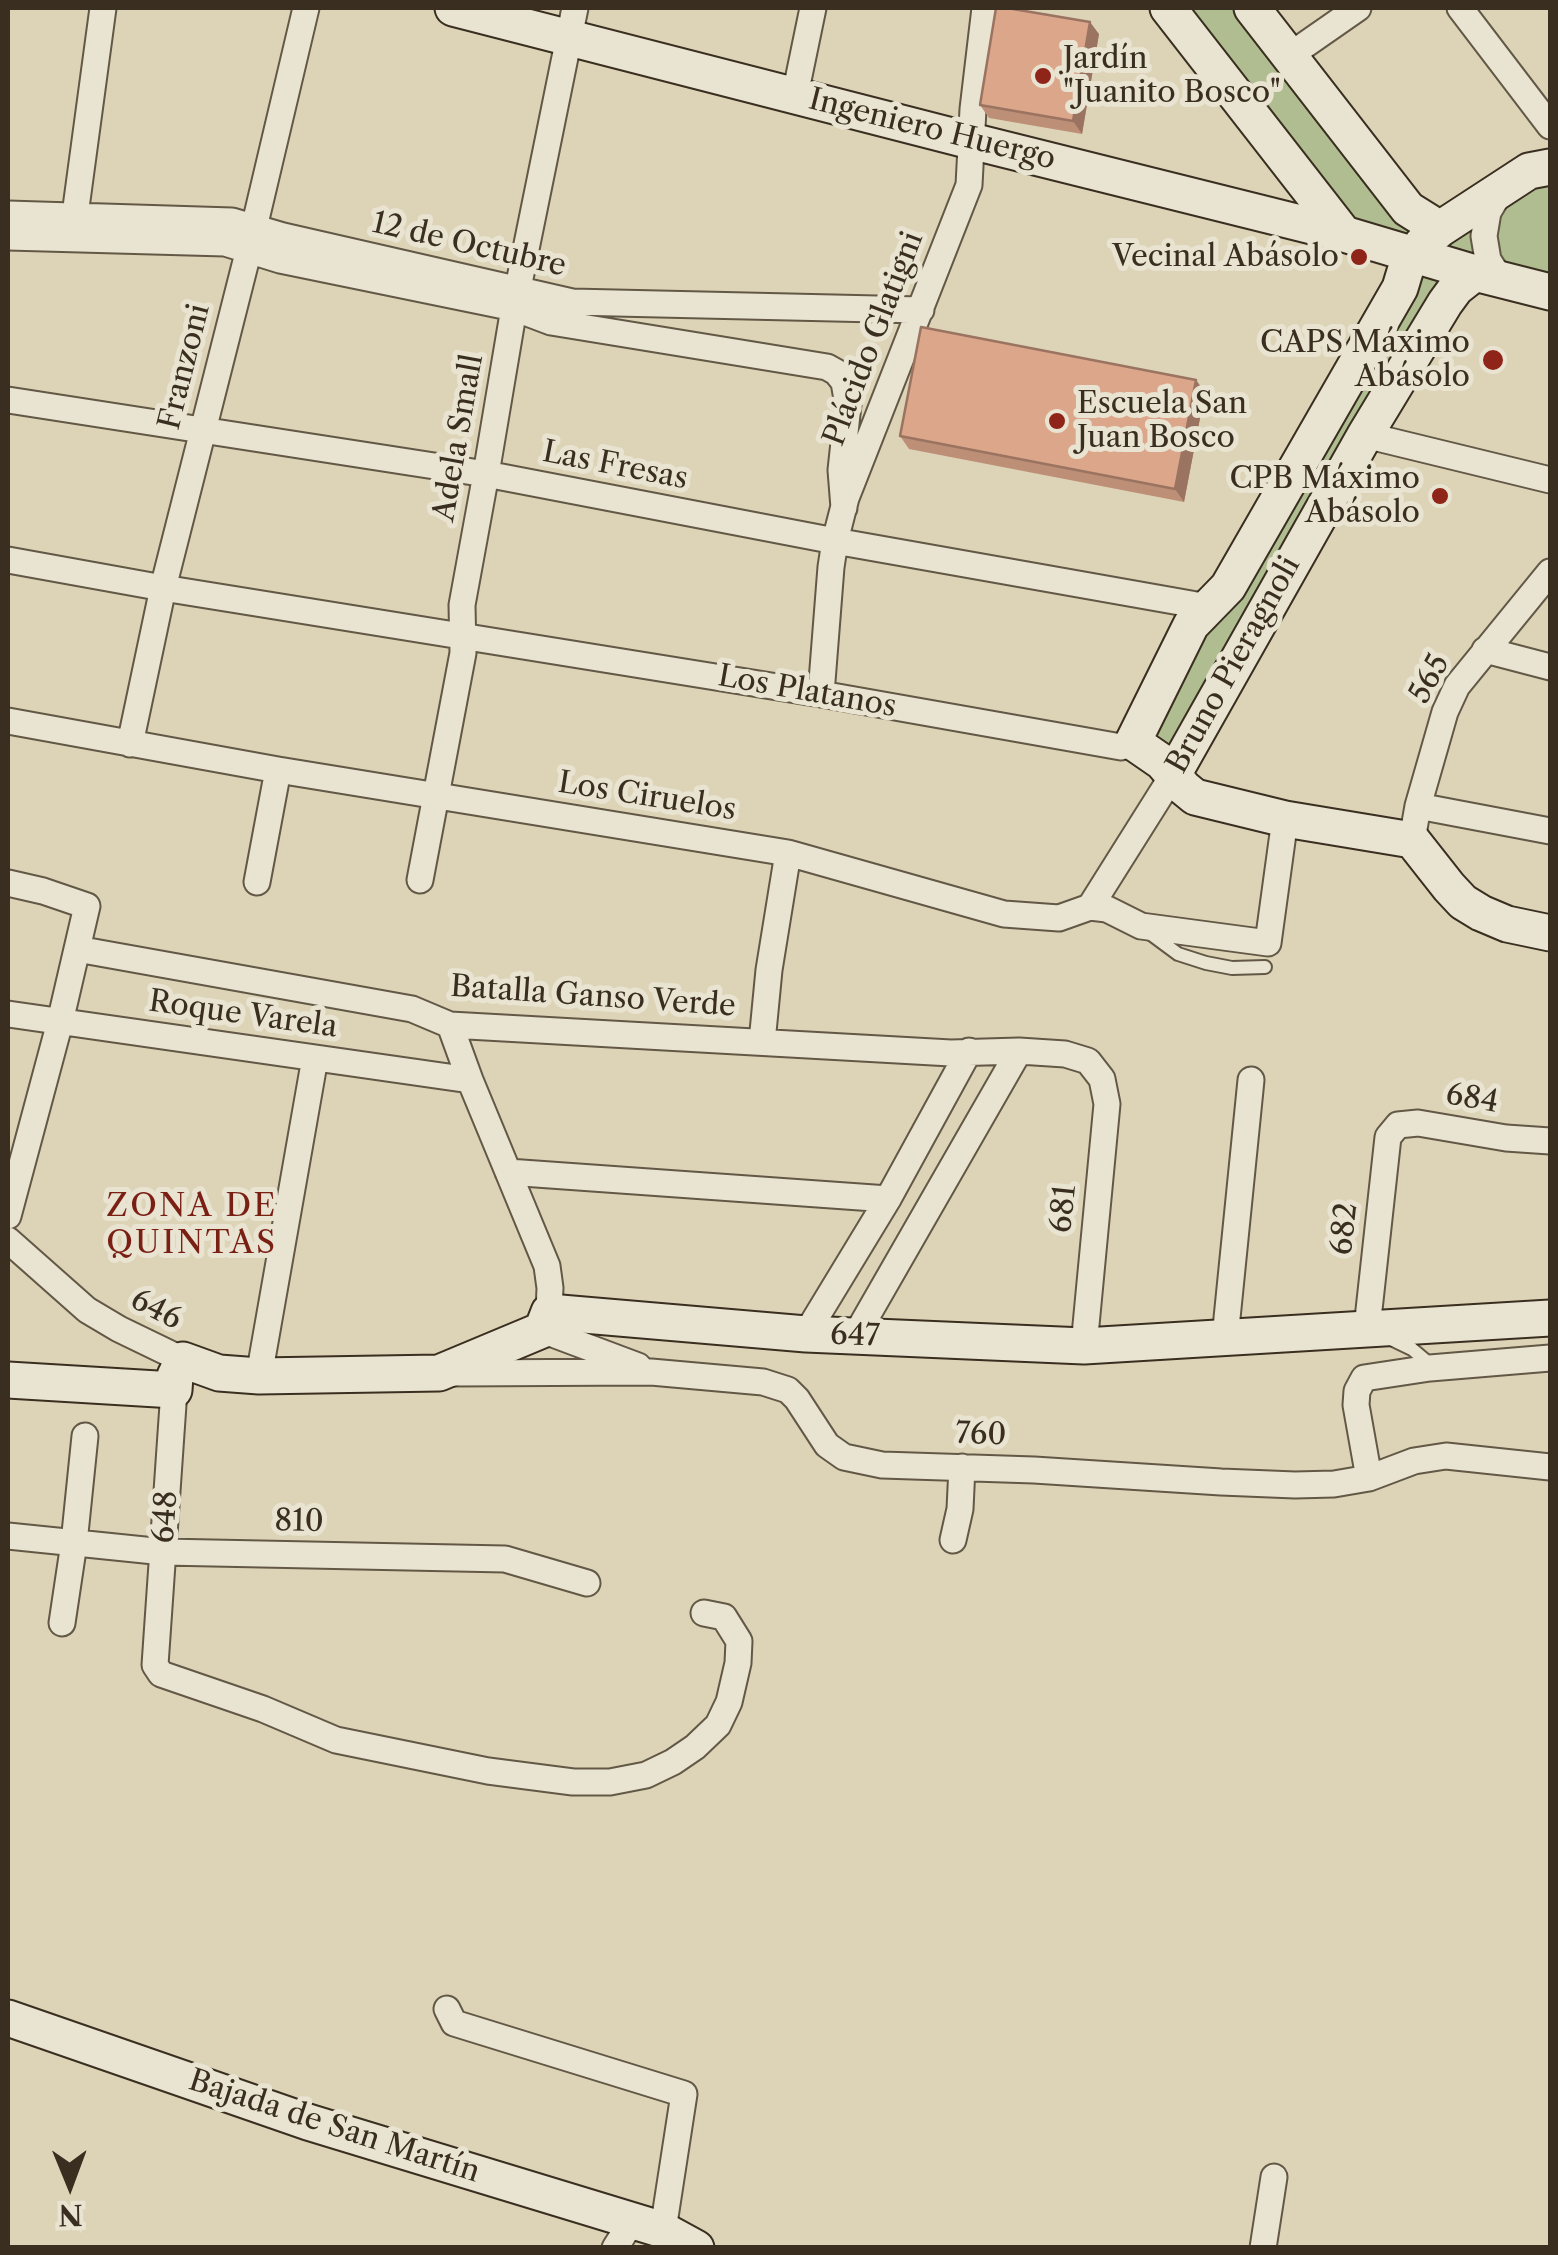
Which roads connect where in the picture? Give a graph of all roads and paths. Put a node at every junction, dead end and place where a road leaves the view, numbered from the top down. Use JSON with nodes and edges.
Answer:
{"nodes":[{"id":1,"x":103,"y":8,"type":"edge"},
{"id":2,"x":306,"y":8,"type":"edge"},
{"id":3,"x":454,"y":8,"type":"edge"},
{"id":4,"x":813,"y":8,"type":"edge"},
{"id":5,"x":986,"y":8,"type":"edge"},
{"id":6,"x":1168,"y":8,"type":"edge"},
{"id":7,"x":1252,"y":8,"type":"edge"},
{"id":8,"x":1358,"y":8,"type":"edge"},
{"id":9,"x":1460,"y":8,"type":"edge"},
{"id":10,"x":572,"y":23,"type":"edge"},
{"id":11,"x":1289,"y":56,"type":"junction"},
{"id":12,"x":795,"y":95,"type":"junction"},
{"id":13,"x":1550,"y":126,"type":"edge"},
{"id":14,"x":971,"y":141,"type":"junction"},
{"id":15,"x":1550,"y":167,"type":"edge"},
{"id":16,"x":1500,"y":192,"type":"junction"},
{"id":17,"x":8,"y":214,"type":"edge"},
{"id":18,"x":74,"y":215,"type":"junction"},
{"id":19,"x":1440,"y":229,"type":"junction"},
{"id":20,"x":1344,"y":234,"type":"junction"},
{"id":21,"x":8,"y":237,"type":"edge"},
{"id":22,"x":252,"y":238,"type":"junction"},
{"id":23,"x":1410,"y":255,"type":"junction"},
{"id":24,"x":1488,"y":277,"type":"junction"},
{"id":25,"x":1550,"y":292,"type":"edge"},
{"id":26,"x":516,"y":299,"type":"junction"},
{"id":27,"x":920,"y":310,"type":"junction"},
{"id":28,"x":8,"y":400,"type":"edge"},
{"id":29,"x":202,"y":430,"type":"junction"},
{"id":30,"x":1365,"y":434,"type":"junction"},
{"id":31,"x":486,"y":474,"type":"junction"},
{"id":32,"x":1550,"y":480,"type":"edge"},
{"id":33,"x":844,"y":508,"type":"junction"},
{"id":34,"x":835,"y":541,"type":"junction"},
{"id":35,"x":8,"y":560,"type":"edge"},
{"id":36,"x":1550,"y":572,"type":"edge"},
{"id":37,"x":162,"y":588,"type":"junction"},
{"id":38,"x":1208,"y":606,"type":"junction"},
{"id":39,"x":464,"y":635,"type":"junction"},
{"id":40,"x":1485,"y":650,"type":"junction"},
{"id":41,"x":1550,"y":666,"type":"edge"},
{"id":42,"x":821,"y":694,"type":"junction"},
{"id":43,"x":8,"y":721,"type":"edge"},
{"id":44,"x":1133,"y":742,"type":"junction"},
{"id":45,"x":130,"y":744,"type":"junction"},
{"id":46,"x":278,"y":770,"type":"junction"},
{"id":47,"x":1173,"y":774,"type":"junction"},
{"id":48,"x":435,"y":795,"type":"junction"},
{"id":49,"x":1285,"y":819,"type":"junction"},
{"id":50,"x":1415,"y":823,"type":"junction"},
{"id":51,"x":1550,"y":832,"type":"edge"},
{"id":52,"x":788,"y":853,"type":"junction"},
{"id":53,"x":420,"y":880,"type":"dead end"},
{"id":54,"x":257,"y":882,"type":"dead end"},
{"id":55,"x":8,"y":883,"type":"edge"},
{"id":56,"x":1090,"y":906,"type":"junction"},
{"id":57,"x":1550,"y":933,"type":"edge"},
{"id":58,"x":77,"y":949,"type":"junction"},
{"id":59,"x":8,"y":1014,"type":"edge"},
{"id":60,"x":60,"y":1022,"type":"junction"},
{"id":61,"x":450,"y":1025,"type":"junction"},
{"id":62,"x":762,"y":1042,"type":"junction"},
{"id":63,"x":1019,"y":1051,"type":"junction"},
{"id":64,"x":969,"y":1052,"type":"junction"},
{"id":65,"x":315,"y":1058,"type":"junction"},
{"id":66,"x":1102,"y":1079,"type":"joint"},
{"id":67,"x":470,"y":1080,"type":"junction"},
{"id":68,"x":1251,"y":1080,"type":"dead end"},
{"id":69,"x":1388,"y":1137,"type":"joint"},
{"id":70,"x":1550,"y":1141,"type":"edge"},
{"id":71,"x":508,"y":1172,"type":"junction"},
{"id":72,"x":888,"y":1200,"type":"junction"},
{"id":73,"x":8,"y":1216,"type":"edge"},
{"id":74,"x":8,"y":1240,"type":"edge"},
{"id":75,"x":1550,"y":1318,"type":"edge"},
{"id":76,"x":545,"y":1321,"type":"junction"},
{"id":77,"x":1367,"y":1328,"type":"junction"},
{"id":78,"x":806,"y":1334,"type":"junction"},
{"id":79,"x":856,"y":1335,"type":"junction"},
{"id":80,"x":1224,"y":1338,"type":"junction"},
{"id":81,"x":1084,"y":1346,"type":"junction"},
{"id":82,"x":1550,"y":1358,"type":"edge"},
{"id":83,"x":1430,"y":1368,"type":"junction"},
{"id":84,"x":652,"y":1372,"type":"junction"},
{"id":85,"x":440,"y":1373,"type":"junction"},
{"id":86,"x":178,"y":1375,"type":"junction"},
{"id":87,"x":259,"y":1376,"type":"junction"},
{"id":88,"x":8,"y":1380,"type":"edge"},
{"id":89,"x":84,"y":1436,"type":"dead end"},
{"id":90,"x":1550,"y":1467,"type":"edge"},
{"id":91,"x":962,"y":1468,"type":"junction"},
{"id":92,"x":1370,"y":1478,"type":"junction"},
{"id":93,"x":8,"y":1536,"type":"edge"},
{"id":94,"x":953,"y":1540,"type":"dead end"},
{"id":95,"x":74,"y":1543,"type":"junction"},
{"id":96,"x":164,"y":1552,"type":"junction"},
{"id":97,"x":587,"y":1582,"type":"dead end"},
{"id":98,"x":704,"y":1613,"type":"dead end"},
{"id":99,"x":62,"y":1623,"type":"dead end"},
{"id":100,"x":447,"y":2009,"type":"dead end"},
{"id":101,"x":8,"y":2018,"type":"edge"},
{"id":102,"x":1274,"y":2176,"type":"dead end"},
{"id":103,"x":636,"y":2233,"type":"edge"},
{"id":104,"x":696,"y":2248,"type":"edge"},
{"id":105,"x":1263,"y":2248,"type":"edge"}],
"edges":[{"from":1,"to":18,"type":"street"},
{"from":2,"to":22,"type":"street","name":"Franzoni"},
{"from":3,"to":10,"type":"street","name":"Ingeniero Huergo"},
{"from":4,"to":12,"type":"street"},
{"from":5,"to":14,"type":"street","name":"Plácido Glatigni"},
{"from":6,"to":20,"type":"street"},
{"from":7,"to":11,"type":"street"},
{"from":8,"to":11,"type":"street"},
{"from":9,"to":13,"type":"street"},
{"from":10,"to":12,"type":"street","name":"Ingeniero Huergo"},
{"from":10,"to":26,"type":"street","name":"Adela Small"},
{"from":11,"to":19,"type":"street"},
{"from":12,"to":14,"type":"street","name":"Ingeniero Huergo"},
{"from":14,"to":20,"type":"street","name":"Ingeniero Huergo"},
{"from":14,"to":27,"type":"street","name":"Plácido Glatigni"},
{"from":15,"to":16,"type":"street"},
{"from":16,"to":19,"type":"street"},
{"from":16,"to":24,"type":"street"},
{"from":17,"to":18,"type":"street","name":"12 de Octubre"},
{"from":18,"to":22,"type":"street","name":"12 de Octubre"},
{"from":19,"to":23,"type":"street"},
{"from":20,"to":23,"type":"street","name":"Ingeniero Huergo"},
{"from":21,"to":22,"type":"street","name":"12 de Octubre"},
{"from":22,"to":26,"type":"street","name":"12 de Octubre"},
{"from":22,"to":29,"type":"street","name":"Franzoni"},
{"from":23,"to":24,"type":"street","name":"Ingeniero Huergo"},
{"from":23,"to":38,"type":"street","name":"Bruno Pieragnoli"},
{"from":24,"to":25,"type":"street","name":"Ingeniero Huergo"},
{"from":24,"to":30,"type":"street","name":"Bruno Pieragnoli"},
{"from":26,"to":27,"type":"street","name":"12 de Octubre"},
{"from":26,"to":31,"type":"street","name":"Adela Small"},
{"from":26,"to":33,"type":"street","name":"12 de Octubre"},
{"from":27,"to":33,"type":"street","name":"Plácido Glatigni"},
{"from":28,"to":29,"type":"street","name":"Las Fresas"},
{"from":29,"to":31,"type":"street","name":"Las Fresas"},
{"from":29,"to":37,"type":"street","name":"Franzoni"},
{"from":30,"to":32,"type":"street"},
{"from":30,"to":47,"type":"street","name":"Bruno Pieragnoli"},
{"from":31,"to":34,"type":"street","name":"Las Fresas"},
{"from":31,"to":39,"type":"street","name":"Adela Small"},
{"from":33,"to":34,"type":"street","name":"Plácido Glatigni"},
{"from":34,"to":38,"type":"street","name":"Las Fresas"},
{"from":34,"to":42,"type":"street","name":"Plácido Glatigni"},
{"from":35,"to":37,"type":"street","name":"Los Platanos"},
{"from":36,"to":40,"type":"street","name":"565"},
{"from":37,"to":39,"type":"street","name":"Los Platanos"},
{"from":37,"to":45,"type":"street","name":"Franzoni"},
{"from":38,"to":44,"type":"street","name":"Bruno Pieragnoli"},
{"from":39,"to":42,"type":"street","name":"Los Platanos"},
{"from":39,"to":48,"type":"street","name":"Adela Small"},
{"from":40,"to":41,"type":"street"},
{"from":40,"to":50,"type":"street","name":"565"},
{"from":42,"to":44,"type":"street","name":"Los Platanos"},
{"from":43,"to":45,"type":"street","name":"Los Ciruelos"},
{"from":44,"to":47,"type":"street"},
{"from":45,"to":46,"type":"street","name":"Los Ciruelos"},
{"from":46,"to":48,"type":"street","name":"Los Ciruelos"},
{"from":46,"to":54,"type":"street"},
{"from":47,"to":49,"type":"street"},
{"from":47,"to":56,"type":"street","name":"Bruno Pieragnoli"},
{"from":48,"to":52,"type":"street","name":"Los Ciruelos"},
{"from":48,"to":53,"type":"street","name":"Adela Small"},
{"from":49,"to":50,"type":"street"},
{"from":49,"to":56,"type":"street"},
{"from":50,"to":51,"type":"street"},
{"from":50,"to":57,"type":"street"},
{"from":52,"to":56,"type":"street","name":"Los Ciruelos"},
{"from":52,"to":62,"type":"street"},
{"from":55,"to":58,"type":"street"},
{"from":58,"to":60,"type":"street"},
{"from":58,"to":61,"type":"street","name":"Batalla Ganso Verde"},
{"from":59,"to":60,"type":"street","name":"Roque Varela"},
{"from":60,"to":65,"type":"street","name":"Roque Varela"},
{"from":60,"to":73,"type":"street"},
{"from":61,"to":62,"type":"street","name":"Batalla Ganso Verde"},
{"from":61,"to":67,"type":"street"},
{"from":62,"to":64,"type":"street","name":"Batalla Ganso Verde"},
{"from":63,"to":64,"type":"street","name":"Batalla Ganso Verde"},
{"from":63,"to":66,"type":"street","name":"Batalla Ganso Verde"},
{"from":63,"to":79,"type":"street"},
{"from":64,"to":72,"type":"street"},
{"from":65,"to":67,"type":"street","name":"Roque Varela"},
{"from":65,"to":87,"type":"street"},
{"from":66,"to":81,"type":"street","name":"681"},
{"from":67,"to":71,"type":"street"},
{"from":68,"to":80,"type":"street"},
{"from":69,"to":70,"type":"street","name":"684"},
{"from":69,"to":77,"type":"street","name":"682"},
{"from":71,"to":72,"type":"street"},
{"from":71,"to":76,"type":"street"},
{"from":72,"to":78,"type":"street"},
{"from":74,"to":86,"type":"street","name":"646"},
{"from":75,"to":77,"type":"street","name":"647"},
{"from":76,"to":78,"type":"street","name":"647"},
{"from":76,"to":84,"type":"street"},
{"from":76,"to":85,"type":"street","name":"647"},
{"from":77,"to":80,"type":"street","name":"647"},
{"from":77,"to":83,"type":"lane"},
{"from":78,"to":79,"type":"street","name":"647"},
{"from":79,"to":81,"type":"street","name":"647"},
{"from":80,"to":81,"type":"street","name":"647"},
{"from":82,"to":83,"type":"street"},
{"from":83,"to":92,"type":"street"},
{"from":84,"to":85,"type":"street","name":"760"},
{"from":84,"to":91,"type":"street","name":"760"},
{"from":85,"to":87,"type":"street","name":"647"},
{"from":86,"to":87,"type":"street","name":"647"},
{"from":86,"to":88,"type":"street","name":"647"},
{"from":86,"to":96,"type":"street","name":"648"},
{"from":89,"to":95,"type":"street"},
{"from":90,"to":92,"type":"street","name":"760"},
{"from":91,"to":92,"type":"street","name":"760"},
{"from":91,"to":94,"type":"street"},
{"from":93,"to":95,"type":"street","name":"810"},
{"from":95,"to":96,"type":"street","name":"810"},
{"from":95,"to":99,"type":"street"},
{"from":96,"to":97,"type":"street","name":"810"},
{"from":96,"to":98,"type":"street","name":"648"},
{"from":100,"to":103,"type":"street"},
{"from":101,"to":103,"type":"street","name":"Bajada de San Martín"},
{"from":102,"to":105,"type":"street"},
{"from":103,"to":104,"type":"street","name":"Bajada de San Martín"}]}
